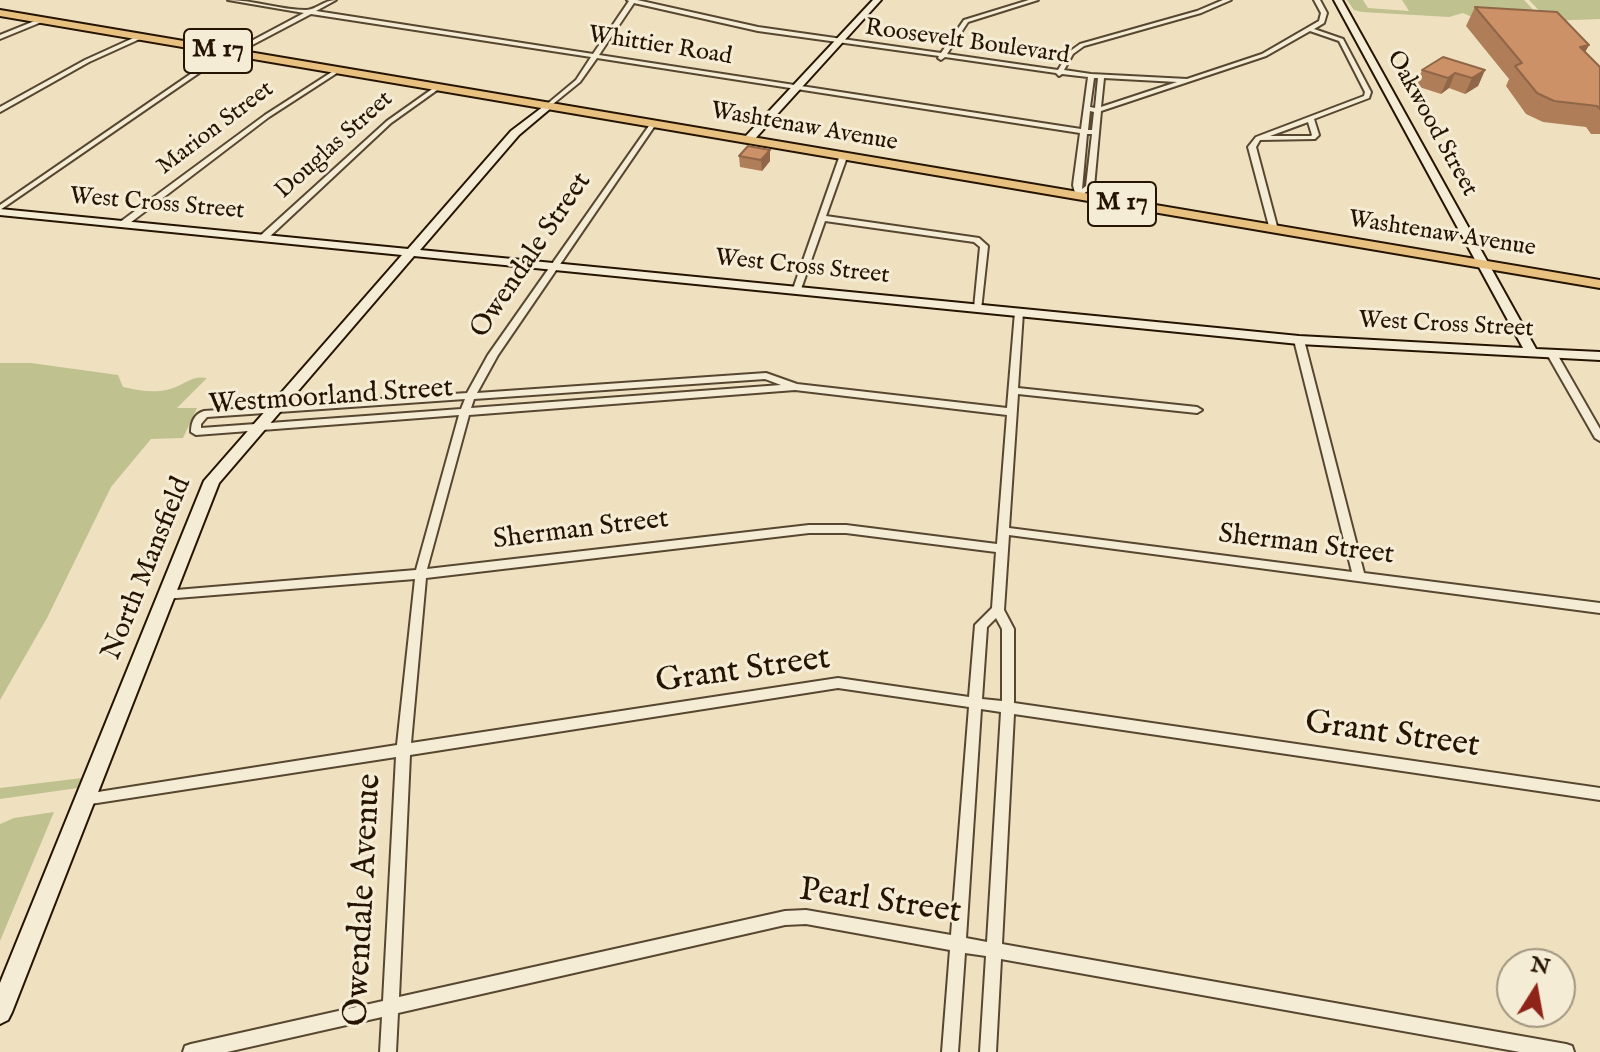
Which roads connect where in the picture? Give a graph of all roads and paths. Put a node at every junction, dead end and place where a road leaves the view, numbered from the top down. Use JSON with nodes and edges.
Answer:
{"nodes":[{"id":1,"x":231,"y":0,"type":"edge"},
{"id":2,"x":333,"y":0,"type":"edge"},
{"id":3,"x":632,"y":0,"type":"edge"},
{"id":4,"x":877,"y":0,"type":"edge"},
{"id":5,"x":1035,"y":0,"type":"edge"},
{"id":6,"x":1228,"y":0,"type":"edge"},
{"id":7,"x":1317,"y":0,"type":"edge"},
{"id":8,"x":1338,"y":0,"type":"edge"},
{"id":9,"x":0,"y":13,"type":"edge"},
{"id":10,"x":308,"y":13,"type":"junction"},
{"id":11,"x":42,"y":20,"type":"junction"},
{"id":12,"x":1311,"y":30,"type":"junction"},
{"id":13,"x":0,"y":37,"type":"edge"},
{"id":14,"x":140,"y":37,"type":"junction"},
{"id":15,"x":838,"y":40,"type":"junction"},
{"id":16,"x":232,"y":53,"type":"junction"},
{"id":17,"x":596,"y":55,"type":"junction"},
{"id":18,"x":942,"y":56,"type":"junction"},
{"id":19,"x":337,"y":71,"type":"junction"},
{"id":20,"x":1060,"y":72,"type":"junction"},
{"id":21,"x":1091,"y":76,"type":"junction"},
{"id":22,"x":1101,"y":77,"type":"junction"},
{"id":23,"x":1185,"y":80,"type":"junction"},
{"id":24,"x":798,"y":86,"type":"junction"},
{"id":25,"x":437,"y":88,"type":"junction"},
{"id":26,"x":548,"y":106,"type":"junction"},
{"id":27,"x":1087,"y":109,"type":"junction"},
{"id":28,"x":0,"y":110,"type":"edge"},
{"id":29,"x":1098,"y":110,"type":"junction"},
{"id":30,"x":1310,"y":119,"type":"junction"},
{"id":31,"x":653,"y":124,"type":"junction"},
{"id":32,"x":1084,"y":131,"type":"junction"},
{"id":33,"x":1096,"y":133,"type":"junction"},
{"id":34,"x":1258,"y":138,"type":"junction"},
{"id":35,"x":748,"y":140,"type":"junction"},
{"id":36,"x":843,"y":157,"type":"junction"},
{"id":37,"x":1080,"y":194,"type":"junction"},
{"id":38,"x":0,"y":210,"type":"edge"},
{"id":39,"x":822,"y":218,"type":"junction"},
{"id":40,"x":123,"y":224,"type":"junction"},
{"id":41,"x":1274,"y":230,"type":"junction"},
{"id":42,"x":263,"y":238,"type":"junction"},
{"id":43,"x":410,"y":252,"type":"junction"},
{"id":44,"x":1483,"y":264,"type":"junction"},
{"id":45,"x":553,"y":266,"type":"junction"},
{"id":46,"x":1600,"y":284,"type":"edge"},
{"id":47,"x":797,"y":289,"type":"junction"},
{"id":48,"x":978,"y":308,"type":"junction"},
{"id":49,"x":1019,"y":312,"type":"junction"},
{"id":50,"x":1299,"y":340,"type":"junction"},
{"id":51,"x":1532,"y":353,"type":"junction"},
{"id":52,"x":1552,"y":354,"type":"junction"},
{"id":53,"x":1600,"y":356,"type":"edge"},
{"id":54,"x":795,"y":387,"type":"junction"},
{"id":55,"x":1013,"y":390,"type":"junction"},
{"id":56,"x":471,"y":396,"type":"junction"},
{"id":57,"x":272,"y":410,"type":"junction"},
{"id":58,"x":1197,"y":410,"type":"dead end"},
{"id":59,"x":465,"y":412,"type":"junction"},
{"id":60,"x":1011,"y":412,"type":"junction"},
{"id":61,"x":256,"y":427,"type":"junction"},
{"id":62,"x":1600,"y":438,"type":"edge"},
{"id":63,"x":1005,"y":531,"type":"junction"},
{"id":64,"x":1003,"y":549,"type":"junction"},
{"id":65,"x":421,"y":574,"type":"junction"},
{"id":66,"x":1359,"y":577,"type":"junction"},
{"id":67,"x":164,"y":595,"type":"junction"},
{"id":68,"x":1600,"y":608,"type":"edge"},
{"id":69,"x":998,"y":610,"type":"junction"},
{"id":70,"x":977,"y":704,"type":"junction"},
{"id":71,"x":1008,"y":708,"type":"junction"},
{"id":72,"x":403,"y":752,"type":"junction"},
{"id":73,"x":1600,"y":794,"type":"edge"},
{"id":74,"x":84,"y":799,"type":"junction"},
{"id":75,"x":959,"y":943,"type":"junction"},
{"id":76,"x":994,"y":949,"type":"junction"},
{"id":77,"x":390,"y":1008,"type":"junction"},
{"id":78,"x":0,"y":1012,"type":"edge"},
{"id":79,"x":191,"y":1052,"type":"edge"},
{"id":80,"x":388,"y":1052,"type":"edge"},
{"id":81,"x":950,"y":1052,"type":"edge"},
{"id":82,"x":988,"y":1052,"type":"edge"},
{"id":83,"x":1566,"y":1052,"type":"edge"}],
"edges":[{"from":1,"to":10,"type":"street","name":"Whittier Road"},
{"from":2,"to":10,"type":"street"},
{"from":3,"to":15,"type":"street","name":"Roosevelt Boulevard"},
{"from":3,"to":17,"type":"street"},
{"from":4,"to":15,"type":"street"},
{"from":5,"to":18,"type":"street"},
{"from":6,"to":20,"type":"street"},
{"from":7,"to":12,"type":"street"},
{"from":8,"to":44,"type":"street","name":"Oakwood Street"},
{"from":9,"to":11,"type":"main road","name":"Washtenaw Avenue","number":"M 17"},
{"from":10,"to":16,"type":"street"},
{"from":10,"to":17,"type":"street","name":"Whittier Road"},
{"from":11,"to":13,"type":"street"},
{"from":11,"to":14,"type":"main road","name":"Washtenaw Avenue","number":"M 17"},
{"from":12,"to":23,"type":"street"},
{"from":12,"to":30,"type":"street","name":"Oakwood Street"},
{"from":14,"to":16,"type":"main road","name":"Washtenaw Avenue","number":"M 17"},
{"from":14,"to":28,"type":"street"},
{"from":15,"to":18,"type":"street","name":"Roosevelt Boulevard"},
{"from":15,"to":24,"type":"street"},
{"from":16,"to":19,"type":"main road","name":"Washtenaw Avenue","number":"M 17"},
{"from":16,"to":38,"type":"street"},
{"from":17,"to":24,"type":"street","name":"Whittier Road"},
{"from":17,"to":26,"type":"street"},
{"from":18,"to":20,"type":"street","name":"Roosevelt Boulevard"},
{"from":19,"to":25,"type":"main road","name":"Washtenaw Avenue","number":"M 17"},
{"from":19,"to":40,"type":"street","name":"Marion Street"},
{"from":20,"to":21,"type":"street","name":"Roosevelt Boulevard"},
{"from":21,"to":22,"type":"street","name":"Roosevelt Boulevard"},
{"from":21,"to":27,"type":"street"},
{"from":22,"to":23,"type":"street","name":"Roosevelt Boulevard"},
{"from":22,"to":29,"type":"street"},
{"from":23,"to":29,"type":"street"},
{"from":24,"to":32,"type":"street","name":"Whittier Road"},
{"from":24,"to":35,"type":"street"},
{"from":25,"to":26,"type":"main road","name":"Washtenaw Avenue","number":"M 17"},
{"from":25,"to":42,"type":"street","name":"Douglas Street"},
{"from":26,"to":31,"type":"main road","name":"Washtenaw Avenue","number":"M 17"},
{"from":26,"to":43,"type":"street","name":"North Mansfield"},
{"from":27,"to":29,"type":"street"},
{"from":27,"to":32,"type":"street"},
{"from":29,"to":33,"type":"street"},
{"from":30,"to":34,"type":"street"},
{"from":30,"to":34,"type":"street"},
{"from":31,"to":35,"type":"main road","name":"Washtenaw Avenue","number":"M 17"},
{"from":31,"to":45,"type":"street","name":"Owendale Street"},
{"from":32,"to":33,"type":"street","name":"Whittier Road"},
{"from":32,"to":37,"type":"street"},
{"from":33,"to":37,"type":"street"},
{"from":34,"to":41,"type":"street"},
{"from":35,"to":36,"type":"main road","name":"Washtenaw Avenue","number":"M 17"},
{"from":36,"to":37,"type":"main road","name":"Washtenaw Avenue","number":"M 17"},
{"from":36,"to":39,"type":"street"},
{"from":37,"to":41,"type":"main road","name":"Washtenaw Avenue","number":"M 17"},
{"from":38,"to":40,"type":"street","name":"West Cross Street"},
{"from":39,"to":47,"type":"street"},
{"from":39,"to":48,"type":"street"},
{"from":40,"to":42,"type":"street","name":"West Cross Street"},
{"from":41,"to":44,"type":"main road","name":"Washtenaw Avenue","number":"M 17"},
{"from":42,"to":43,"type":"street","name":"West Cross Street"},
{"from":43,"to":45,"type":"street","name":"West Cross Street"},
{"from":43,"to":57,"type":"street","name":"North Mansfield"},
{"from":44,"to":46,"type":"main road","name":"Washtenaw Avenue","number":"M 17"},
{"from":44,"to":51,"type":"street","name":"Oakwood Street"},
{"from":45,"to":47,"type":"street","name":"West Cross Street"},
{"from":45,"to":56,"type":"street","name":"Owendale Street"},
{"from":47,"to":48,"type":"street","name":"West Cross Street"},
{"from":48,"to":49,"type":"street","name":"West Cross Street"},
{"from":49,"to":50,"type":"street","name":"West Cross Street"},
{"from":49,"to":55,"type":"street"},
{"from":50,"to":51,"type":"street","name":"West Cross Street"},
{"from":50,"to":66,"type":"street"},
{"from":51,"to":52,"type":"street","name":"West Cross Street"},
{"from":52,"to":53,"type":"street","name":"West Cross Street"},
{"from":52,"to":62,"type":"street"},
{"from":54,"to":56,"type":"street","name":"Westmoorland Street"},
{"from":54,"to":59,"type":"street","name":"Westmoorland Street"},
{"from":54,"to":60,"type":"street","name":"Westmoorland Street"},
{"from":55,"to":58,"type":"street"},
{"from":55,"to":60,"type":"street"},
{"from":56,"to":57,"type":"street","name":"Westmoorland Street"},
{"from":56,"to":59,"type":"street","name":"Owendale Street"},
{"from":57,"to":61,"type":"street","name":"North Mansfield"},
{"from":57,"to":61,"type":"street","name":"Westmoorland Street"},
{"from":59,"to":61,"type":"street","name":"Westmoorland Street"},
{"from":59,"to":65,"type":"street","name":"Owendale Street"},
{"from":60,"to":63,"type":"street"},
{"from":61,"to":67,"type":"street","name":"North Mansfield"},
{"from":63,"to":64,"type":"street"},
{"from":63,"to":66,"type":"street","name":"Sherman Street"},
{"from":64,"to":65,"type":"street","name":"Sherman Street"},
{"from":64,"to":69,"type":"street"},
{"from":65,"to":67,"type":"street","name":"Sherman Street"},
{"from":65,"to":72,"type":"street","name":"Owendale Street"},
{"from":66,"to":68,"type":"street","name":"Sherman Street"},
{"from":67,"to":74,"type":"street","name":"North Mansfield"},
{"from":69,"to":70,"type":"street"},
{"from":69,"to":71,"type":"street"},
{"from":70,"to":71,"type":"street","name":"Grant Street"},
{"from":70,"to":72,"type":"street","name":"Grant Street"},
{"from":70,"to":75,"type":"street"},
{"from":71,"to":73,"type":"street","name":"Grant Street"},
{"from":71,"to":76,"type":"street"},
{"from":72,"to":74,"type":"street","name":"Grant Street"},
{"from":72,"to":77,"type":"street","name":"Owendale Avenue"},
{"from":74,"to":78,"type":"street","name":"North Mansfield"},
{"from":75,"to":76,"type":"street","name":"Pearl Street"},
{"from":75,"to":77,"type":"street","name":"Pearl Street"},
{"from":75,"to":81,"type":"street"},
{"from":76,"to":82,"type":"street"},
{"from":76,"to":83,"type":"street","name":"Pearl Street"},
{"from":77,"to":79,"type":"street","name":"Pearl Street"},
{"from":77,"to":80,"type":"street","name":"Owendale Avenue"}]}
